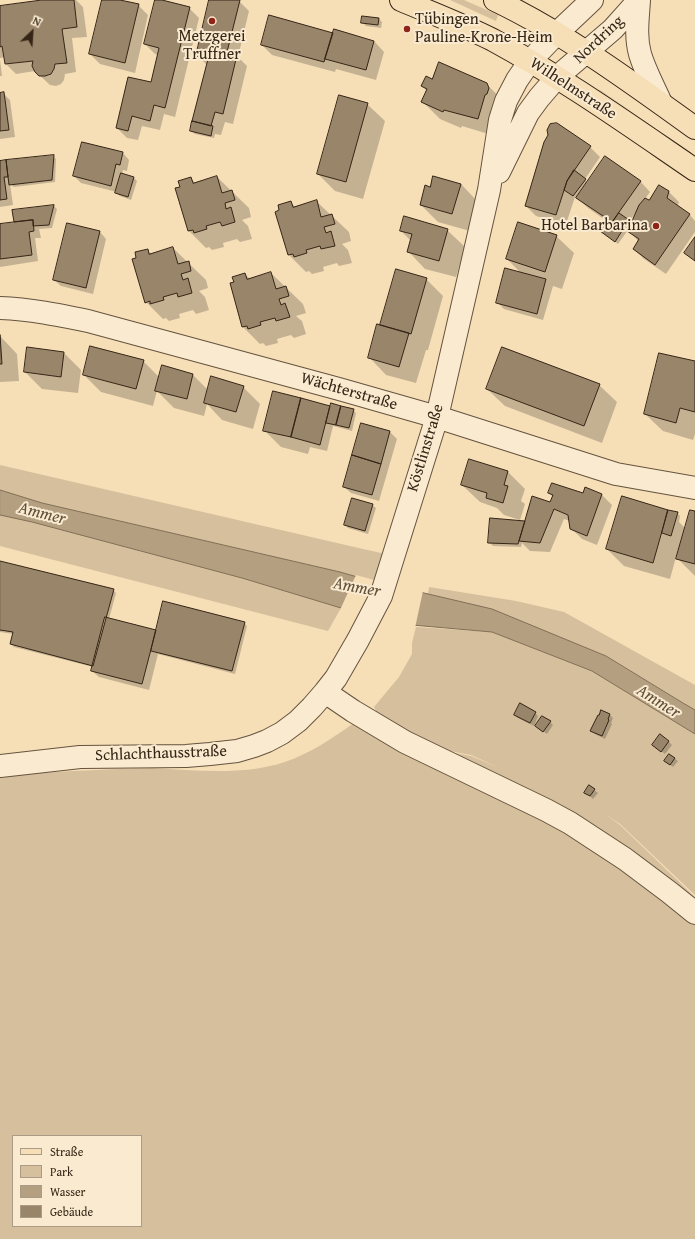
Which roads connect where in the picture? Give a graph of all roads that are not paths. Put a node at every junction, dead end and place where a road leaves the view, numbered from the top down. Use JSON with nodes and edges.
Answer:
{"nodes":[{"id":1,"x":401,"y":0,"type":"edge"},
{"id":2,"x":495,"y":0,"type":"edge"},
{"id":3,"x":592,"y":0,"type":"edge"},
{"id":4,"x":639,"y":0,"type":"edge"},
{"id":5,"x":556,"y":34,"type":"junction"},
{"id":6,"x":587,"y":52,"type":"junction"},
{"id":7,"x":530,"y":61,"type":"junction"},
{"id":8,"x":557,"y":78,"type":"junction"},
{"id":9,"x":661,"y":103,"type":"junction"},
{"id":10,"x":695,"y":128,"type":"edge"},
{"id":11,"x":695,"y":170,"type":"edge"},
{"id":12,"x":489,"y":190,"type":"junction"},
{"id":13,"x":0,"y":308,"type":"edge"},
{"id":14,"x":437,"y":417,"type":"junction"},
{"id":15,"x":695,"y":488,"type":"edge"},
{"id":16,"x":326,"y":692,"type":"junction"},
{"id":17,"x":0,"y":766,"type":"edge"},
{"id":18,"x":695,"y":913,"type":"edge"}],
"edges":[{"from":1,"to":7,"type":"main road","name":"Wilhelmstraße"},
{"from":2,"to":5,"type":"main road"},
{"from":3,"to":5,"type":"street","name":"Nordring"},
{"from":4,"to":6,"type":"street","name":"Nordring"},
{"from":4,"to":9,"type":"street"},
{"from":5,"to":6,"type":"main road"},
{"from":5,"to":7,"type":"street","name":"Nordring"},
{"from":6,"to":8,"type":"street","name":"Nordring"},
{"from":6,"to":9,"type":"main road"},
{"from":7,"to":8,"type":"main road","name":"Wilhelmstraße"},
{"from":7,"to":12,"type":"street","name":"Köstlinstraße"},
{"from":8,"to":11,"type":"main road","name":"Wilhelmstraße"},
{"from":8,"to":12,"type":"street","name":"Köstlinstraße"},
{"from":9,"to":10,"type":"main road"},
{"from":12,"to":14,"type":"street","name":"Köstlinstraße"},
{"from":13,"to":14,"type":"street","name":"Wächterstraße"},
{"from":14,"to":15,"type":"street","name":"Wächterstraße"},
{"from":14,"to":16,"type":"street","name":"Köstlinstraße"},
{"from":16,"to":17,"type":"street","name":"Schlachthausstraße"},
{"from":16,"to":18,"type":"street"}]}
